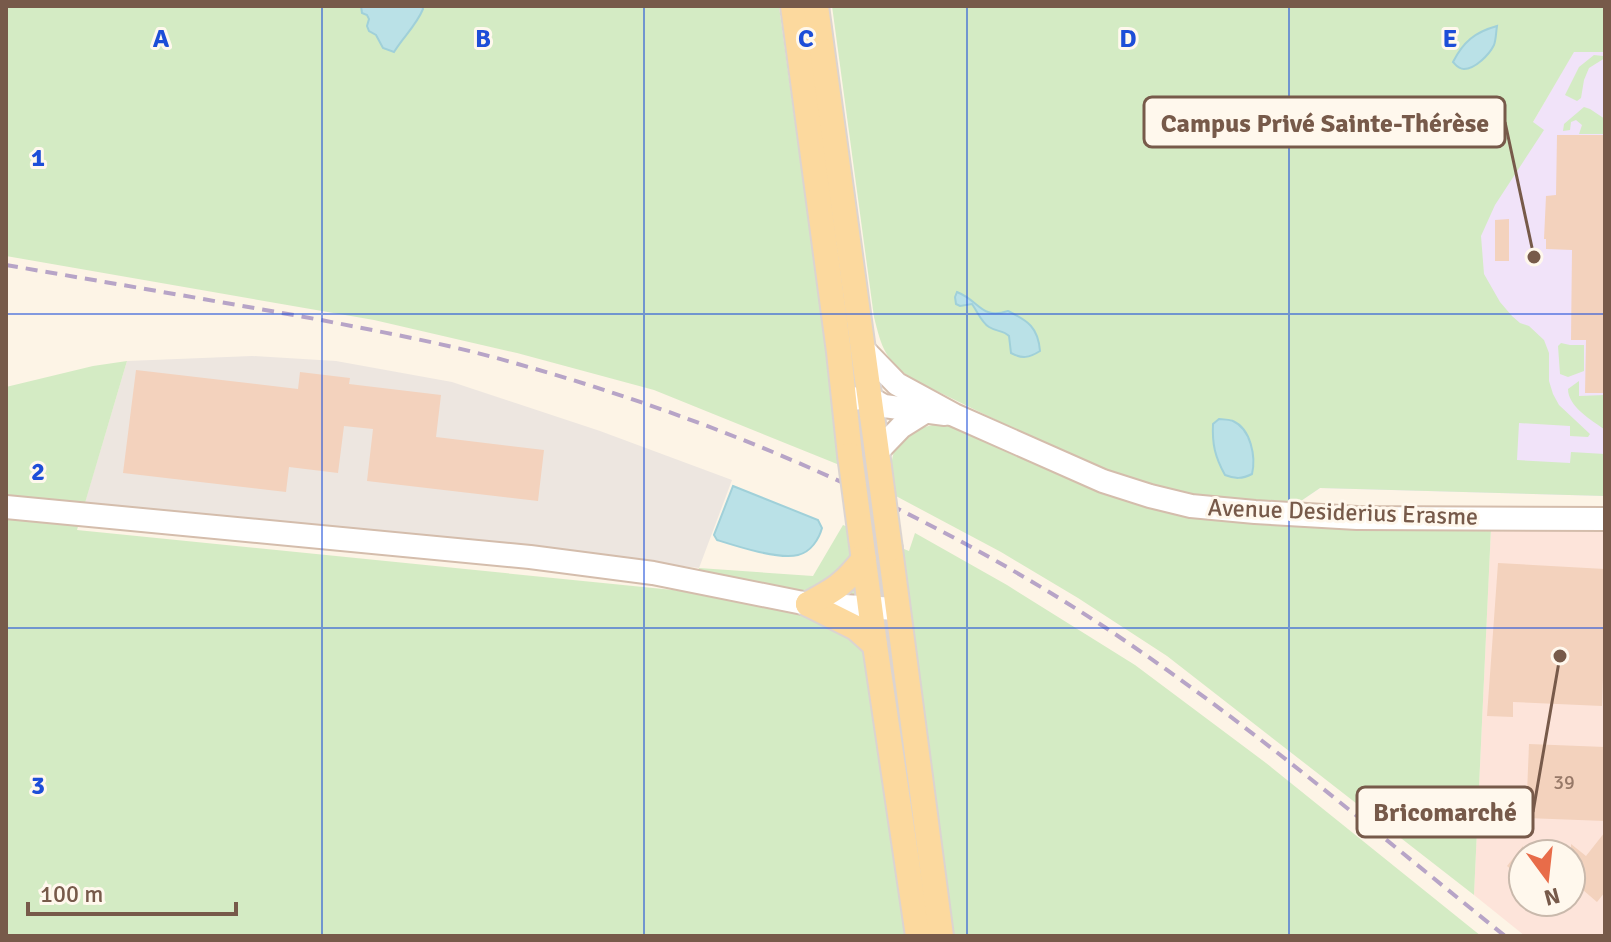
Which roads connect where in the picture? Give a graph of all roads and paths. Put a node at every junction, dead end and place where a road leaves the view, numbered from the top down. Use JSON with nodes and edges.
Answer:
{"nodes":[{"id":1,"x":793,"y":6,"type":"edge"},
{"id":2,"x":816,"y":6,"type":"edge"},
{"id":3,"x":864,"y":350,"type":"junction"},
{"id":4,"x":897,"y":384,"type":"junction"},
{"id":5,"x":856,"y":399,"type":"junction"},
{"id":6,"x":925,"y":412,"type":"junction"},
{"id":7,"x":954,"y":415,"type":"junction"},
{"id":8,"x":878,"y":460,"type":"junction"},
{"id":9,"x":6,"y":507,"type":"edge"},
{"id":10,"x":1605,"y":519,"type":"edge"},
{"id":11,"x":863,"y":548,"type":"junction"},
{"id":12,"x":808,"y":604,"type":"junction"},
{"id":13,"x":871,"y":608,"type":"junction"},
{"id":14,"x":897,"y":609,"type":"junction"},
{"id":15,"x":875,"y":645,"type":"junction"},
{"id":16,"x":918,"y":936,"type":"edge"},
{"id":17,"x":941,"y":936,"type":"edge"}],
"edges":[{"from":1,"to":5,"type":"main road"},
{"from":2,"to":3,"type":"main road"},
{"from":3,"to":4,"type":"main road"},
{"from":3,"to":5,"type":"main road"},
{"from":4,"to":5,"type":"main road"},
{"from":4,"to":7,"type":"main road"},
{"from":5,"to":6,"type":"main road"},
{"from":5,"to":8,"type":"main road"},
{"from":5,"to":11,"type":"main road","bridge":true},
{"from":6,"to":7,"type":"main road"},
{"from":6,"to":8,"type":"main road"},
{"from":7,"to":10,"type":"main road","name":"Avenue Desiderius Erasme"},
{"from":8,"to":14,"type":"main road","bridge":true},
{"from":9,"to":12,"type":"main road"},
{"from":11,"to":12,"type":"main road"},
{"from":11,"to":13,"type":"main road"},
{"from":12,"to":13,"type":"main road"},
{"from":12,"to":15,"type":"main road"},
{"from":13,"to":14,"type":"main road"},
{"from":13,"to":15,"type":"main road"},
{"from":14,"to":17,"type":"main road"},
{"from":15,"to":16,"type":"main road"}]}
